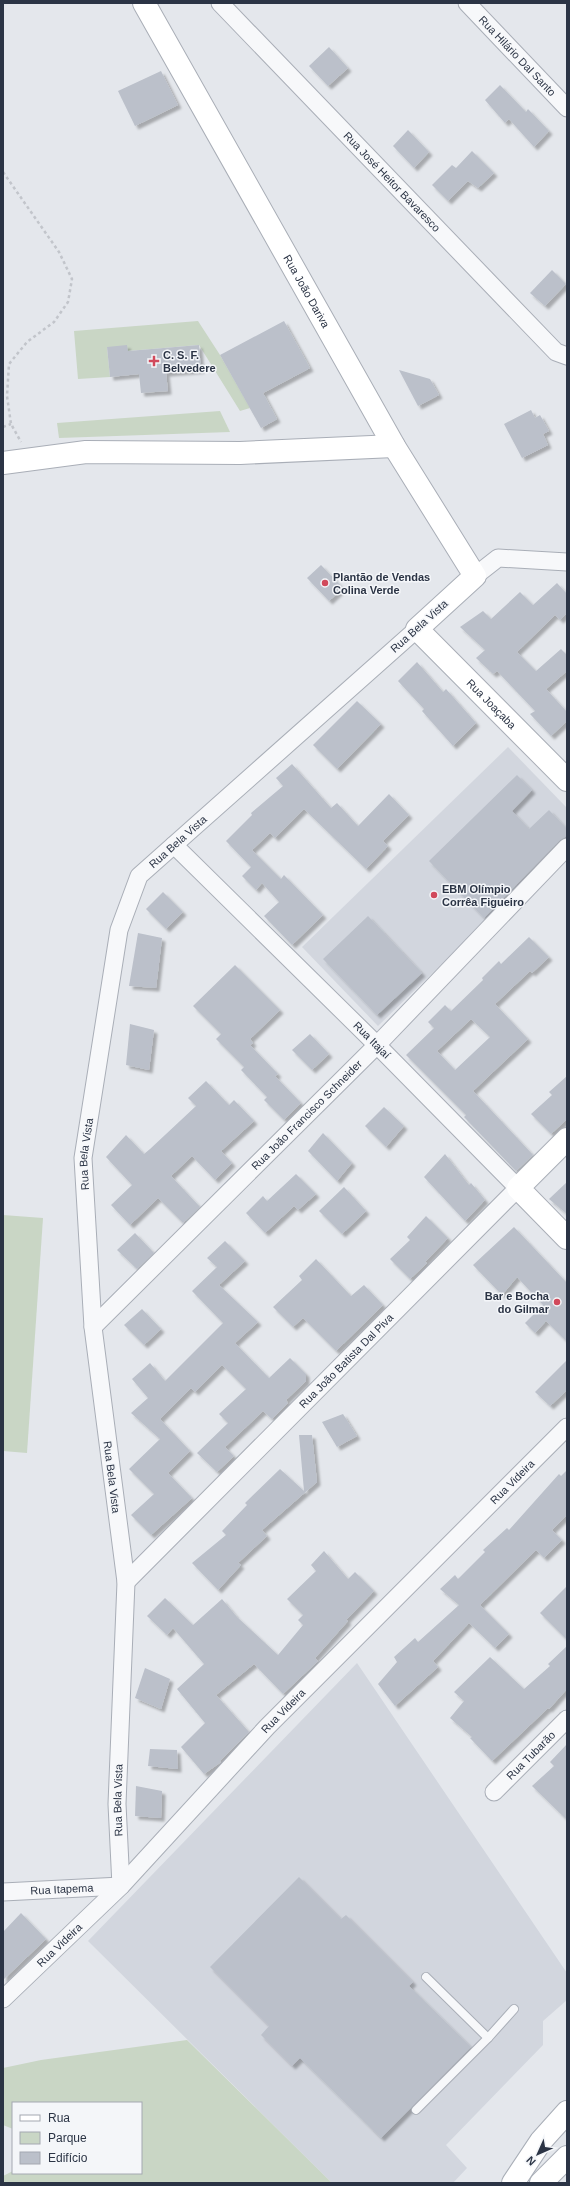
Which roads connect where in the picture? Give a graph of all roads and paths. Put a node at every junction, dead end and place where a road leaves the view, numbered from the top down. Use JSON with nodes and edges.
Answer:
{"nodes":[{"id":1,"x":144,"y":3,"type":"edge"},
{"id":2,"x":220,"y":3,"type":"edge"},
{"id":3,"x":467,"y":3,"type":"edge"},
{"id":4,"x":567,"y":108,"type":"edge"},
{"id":5,"x":3,"y":172,"type":"edge"},
{"id":6,"x":567,"y":356,"type":"edge"},
{"id":7,"x":11,"y":424,"type":"junction"},
{"id":8,"x":3,"y":427,"type":"edge"},
{"id":9,"x":394,"y":446,"type":"junction"},
{"id":10,"x":29,"y":459,"type":"junction"},
{"id":11,"x":3,"y":463,"type":"edge"},
{"id":12,"x":567,"y":562,"type":"edge"},
{"id":13,"x":475,"y":576,"type":"junction"},
{"id":14,"x":417,"y":628,"type":"junction"},
{"id":15,"x":567,"y":780,"type":"edge"},
{"id":16,"x":174,"y":845,"type":"junction"},
{"id":17,"x":567,"y":847,"type":"edge"},
{"id":18,"x":377,"y":1045,"type":"junction"},
{"id":19,"x":567,"y":1139,"type":"edge"},
{"id":20,"x":518,"y":1188,"type":"junction"},
{"id":21,"x":567,"y":1238,"type":"edge"},
{"id":22,"x":93,"y":1327,"type":"junction"},
{"id":23,"x":567,"y":1427,"type":"edge"},
{"id":24,"x":126,"y":1582,"type":"junction"},
{"id":25,"x":567,"y":1719,"type":"edge"},
{"id":26,"x":494,"y":1792,"type":"dead end"},
{"id":27,"x":121,"y":1886,"type":"junction"},
{"id":28,"x":3,"y":1892,"type":"edge"},
{"id":29,"x":426,"y":1977,"type":"dead end"},
{"id":30,"x":3,"y":1999,"type":"edge"},
{"id":31,"x":514,"y":2009,"type":"dead end"},
{"id":32,"x":488,"y":2038,"type":"junction"},
{"id":33,"x":416,"y":2110,"type":"dead end"},
{"id":34,"x":567,"y":2112,"type":"edge"},
{"id":35,"x":567,"y":2133,"type":"edge"},
{"id":36,"x":541,"y":2141,"type":"junction"},
{"id":37,"x":567,"y":2157,"type":"edge"},
{"id":38,"x":513,"y":2183,"type":"edge"},
{"id":39,"x":541,"y":2183,"type":"edge"}],
"edges":[{"from":1,"to":9,"type":"street","name":"Rua João Dariva"},
{"from":2,"to":6,"type":"street","name":"Rua José Heitor Bavaresco"},
{"from":3,"to":4,"type":"street","name":"Rua Hilário Dal Santo"},
{"from":5,"to":7,"type":"path"},
{"from":7,"to":8,"type":"path"},
{"from":7,"to":10,"type":"path"},
{"from":9,"to":10,"type":"street"},
{"from":9,"to":13,"type":"street","name":"Rua João Dariva"},
{"from":10,"to":11,"type":"street"},
{"from":12,"to":13,"type":"street"},
{"from":13,"to":14,"type":"street","name":"Rua Bela Vista"},
{"from":14,"to":15,"type":"street","name":"Rua Joaçaba"},
{"from":14,"to":16,"type":"street","name":"Rua Bela Vista"},
{"from":16,"to":18,"type":"street","name":"Rua Itajaí"},
{"from":16,"to":22,"type":"street","name":"Rua Bela Vista"},
{"from":17,"to":18,"type":"street","name":"Rua João Francisco Schneider"},
{"from":18,"to":20,"type":"street","name":"Rua Itajaí"},
{"from":18,"to":22,"type":"street","name":"Rua João Francisco Schneider"},
{"from":19,"to":20,"type":"street","name":"Rua João Batista Dal Piva"},
{"from":20,"to":21,"type":"street","name":"Rua Itajaí"},
{"from":20,"to":24,"type":"street","name":"Rua João Batista Dal Piva"},
{"from":22,"to":24,"type":"street","name":"Rua Bela Vista"},
{"from":23,"to":27,"type":"street","name":"Rua Videira"},
{"from":24,"to":27,"type":"street","name":"Rua Bela Vista"},
{"from":25,"to":26,"type":"street","name":"Rua Tubarão"},
{"from":27,"to":28,"type":"street","name":"Rua Itapema"},
{"from":27,"to":30,"type":"street","name":"Rua Videira"},
{"from":29,"to":32,"type":"lane"},
{"from":31,"to":32,"type":"lane"},
{"from":32,"to":33,"type":"lane"},
{"from":34,"to":36,"type":"street"},
{"from":35,"to":36,"type":"street"},
{"from":36,"to":38,"type":"street"},
{"from":37,"to":39,"type":"street"}]}
